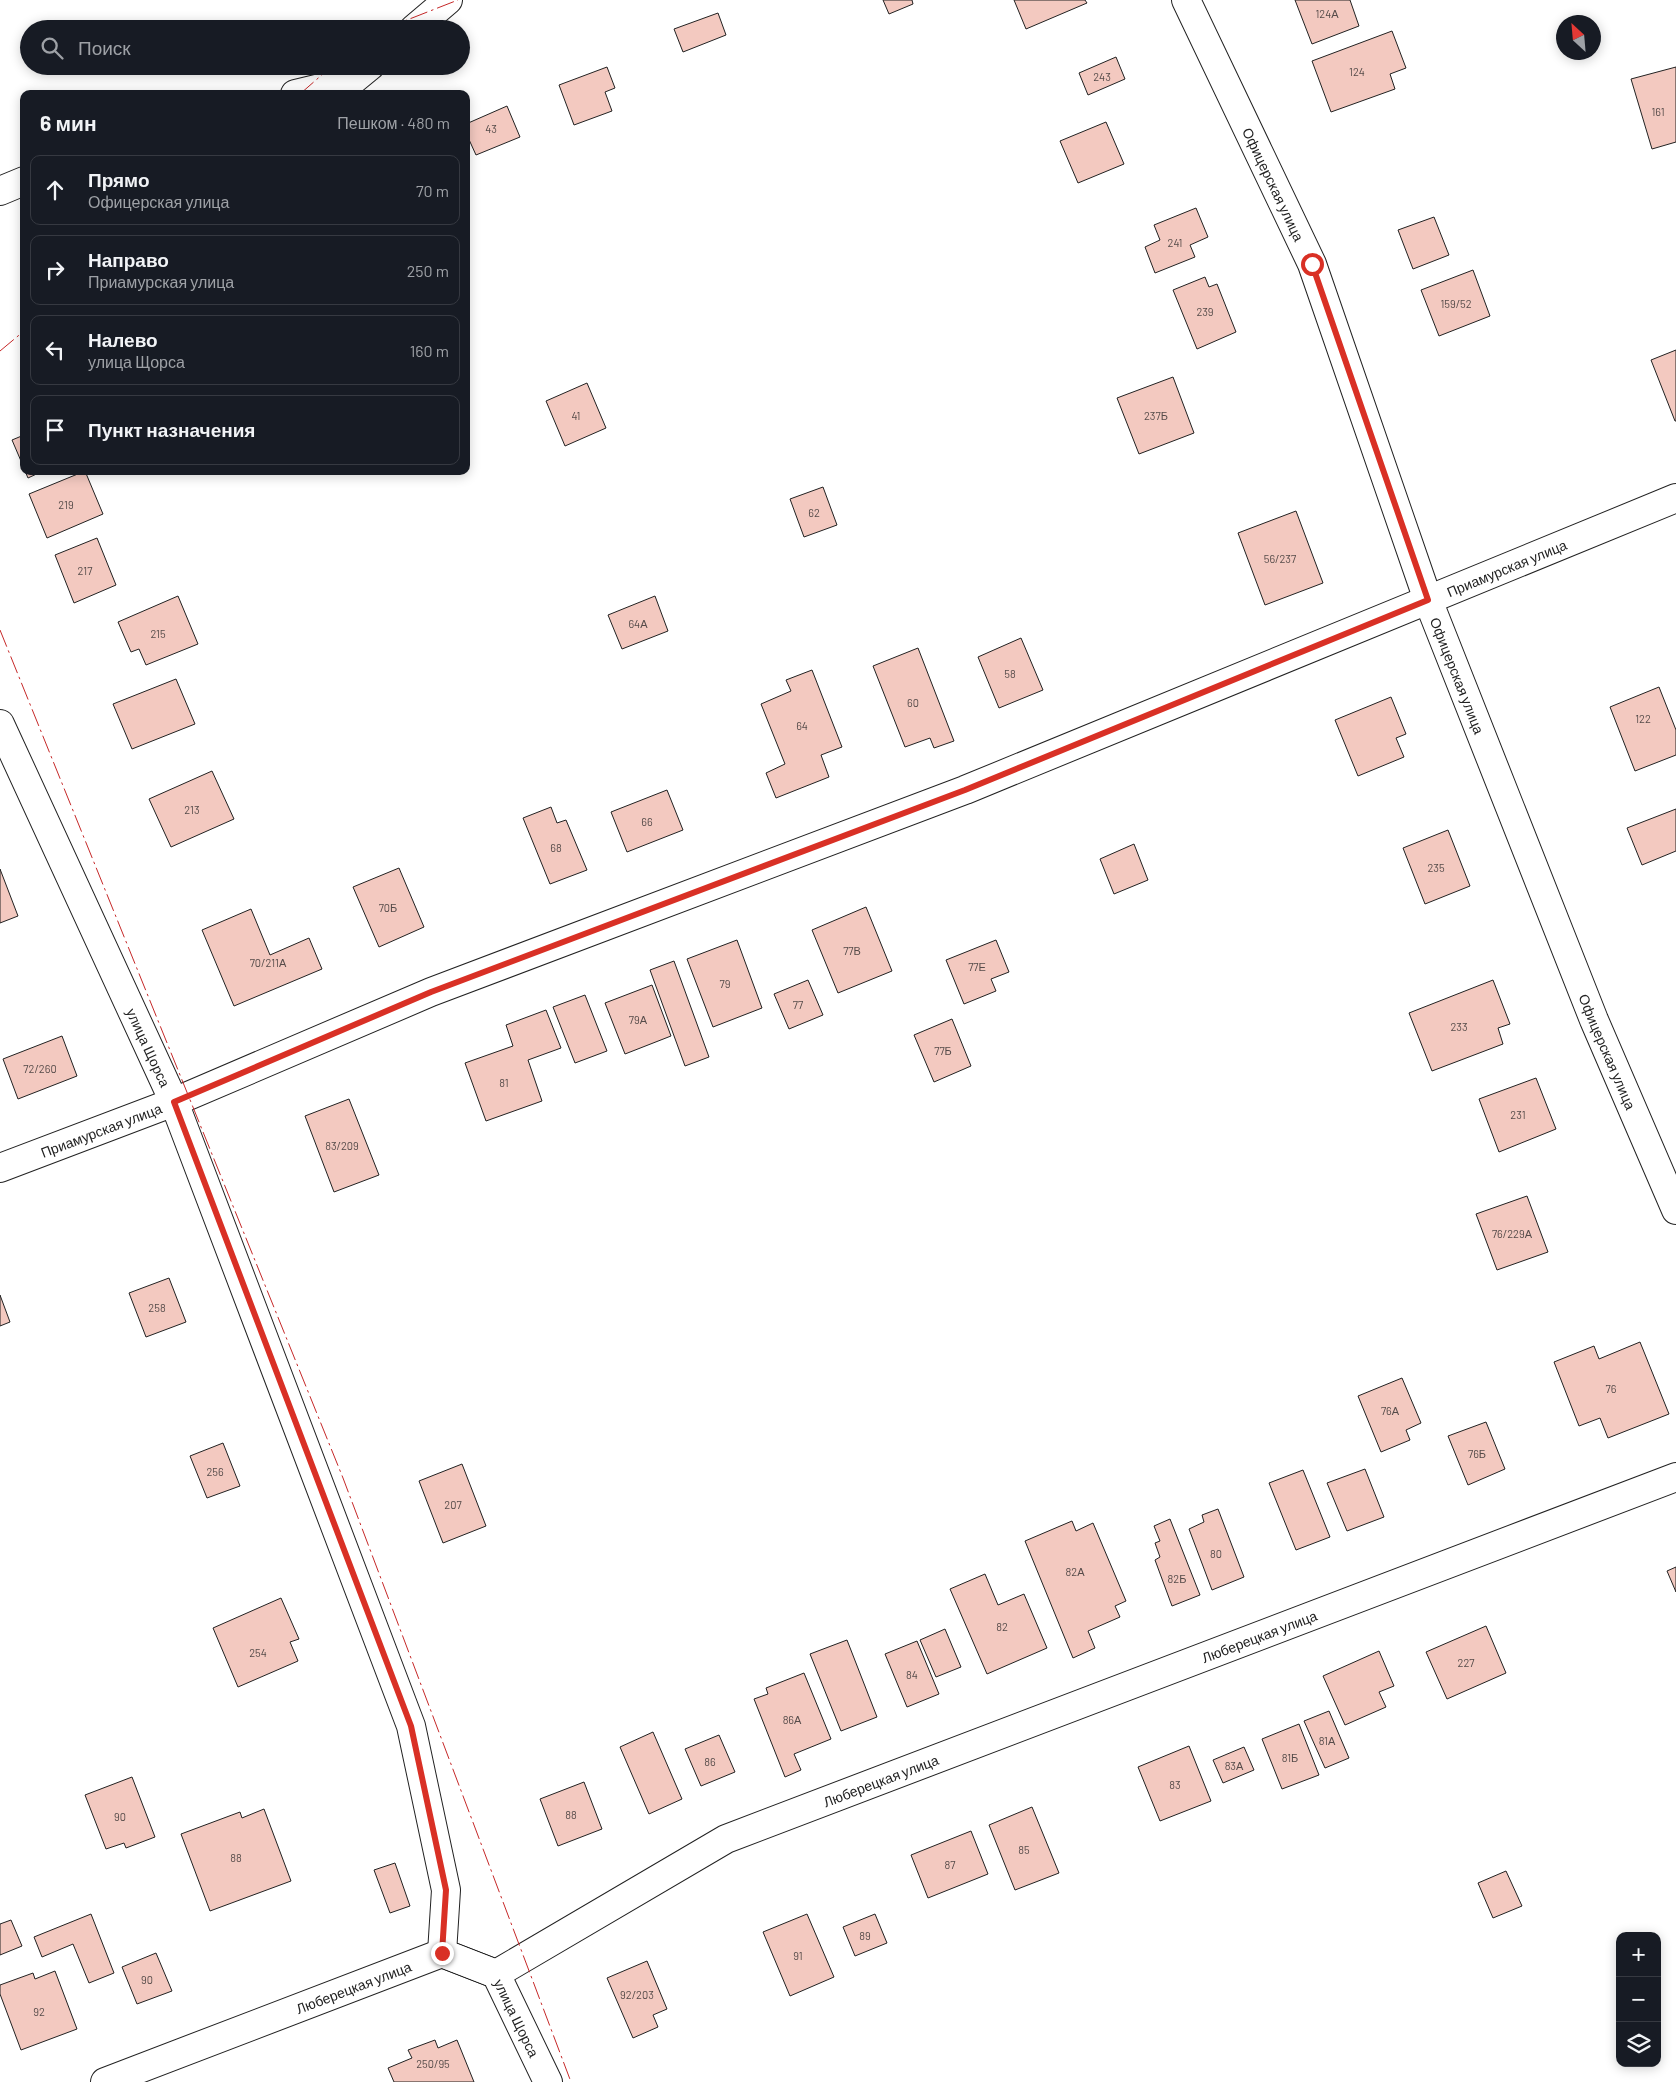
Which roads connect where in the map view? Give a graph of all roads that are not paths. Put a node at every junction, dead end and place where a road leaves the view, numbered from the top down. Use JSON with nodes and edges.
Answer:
{"nodes":[{"id":1,"x":448,"y":0,"type":"edge"},
{"id":2,"x":1186,"y":0,"type":"edge"},
{"id":3,"x":425,"y":20,"type":"edge"},
{"id":4,"x":359,"y":75,"type":"edge"},
{"id":5,"x":312,"y":90,"type":"edge"},
{"id":6,"x":20,"y":183,"type":"edge"},
{"id":7,"x":0,"y":191,"type":"edge"},
{"id":8,"x":1676,"y":498,"type":"edge"},
{"id":9,"x":1428,"y":600,"type":"junction"},
{"id":10,"x":0,"y":724,"type":"edge"},
{"id":11,"x":174,"y":1102,"type":"junction"},
{"id":12,"x":0,"y":1168,"type":"edge"},
{"id":13,"x":1676,"y":1210,"type":"edge"},
{"id":14,"x":1676,"y":1476,"type":"edge"},
{"id":15,"x":442,"y":1953,"type":"junction"},
{"id":16,"x":496,"y":1974,"type":"junction"},
{"id":17,"x":105,"y":2082,"type":"edge"},
{"id":18,"x":548,"y":2082,"type":"edge"}],
"edges":[{"from":1,"to":3,"type":"street"},
{"from":2,"to":9,"type":"street","name":"Офицерская улица"},
{"from":4,"to":5,"type":"street"},
{"from":6,"to":7,"type":"street"},
{"from":8,"to":9,"type":"street","name":"Приамурская улица"},
{"from":9,"to":11,"type":"street","name":"Приамурская улица"},
{"from":9,"to":13,"type":"street","name":"Офицерская улица"},
{"from":10,"to":11,"type":"street","name":"улица Щорса"},
{"from":11,"to":12,"type":"street","name":"Приамурская улица"},
{"from":11,"to":15,"type":"street","name":"улица Щорса"},
{"from":14,"to":16,"type":"street","name":"Люберецкая улица"},
{"from":15,"to":16,"type":"street","name":"улица Щорса"},
{"from":15,"to":17,"type":"street","name":"Люберецкая улица"},
{"from":16,"to":18,"type":"street","name":"улица Щорса"}]}
